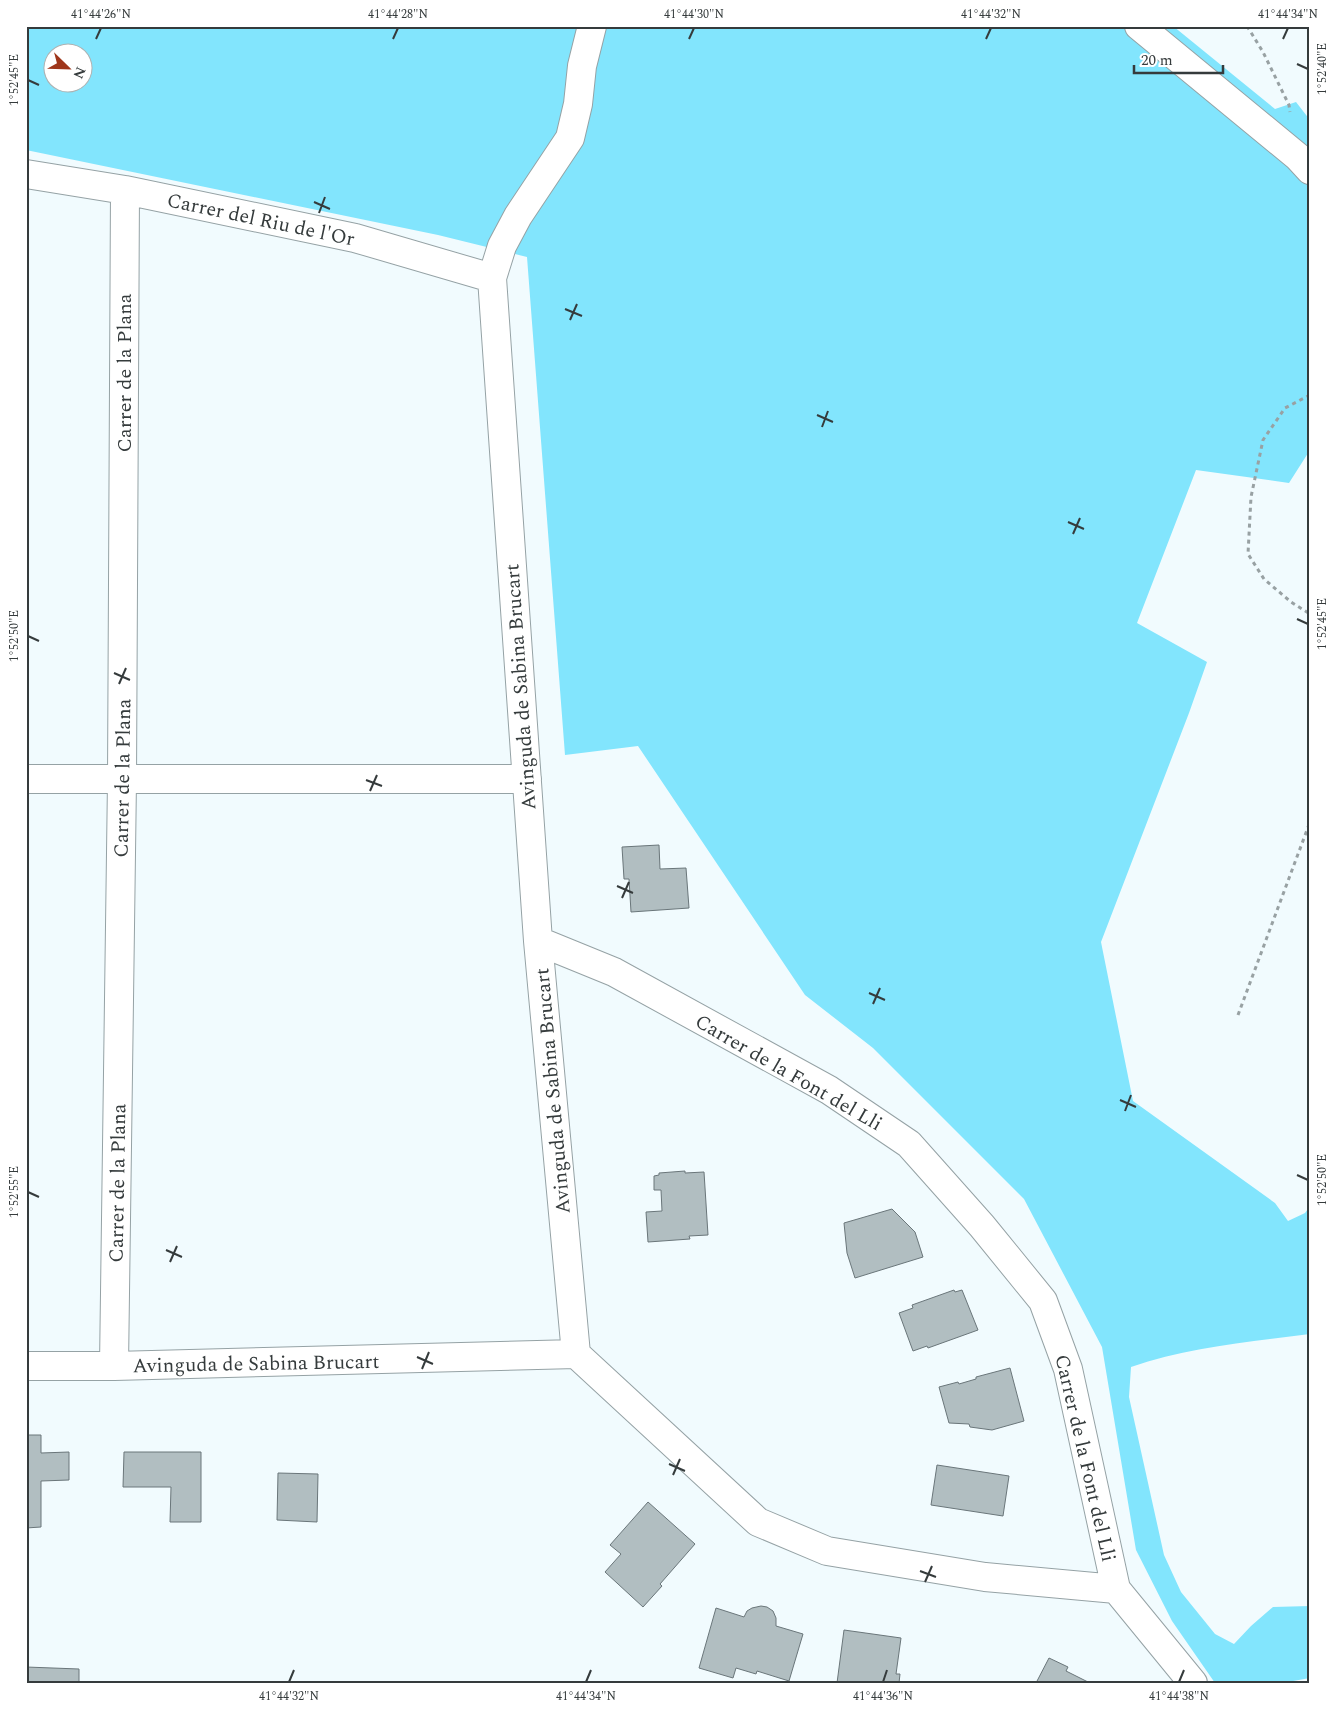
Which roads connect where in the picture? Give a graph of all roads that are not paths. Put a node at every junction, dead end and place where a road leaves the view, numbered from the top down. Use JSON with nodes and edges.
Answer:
{"nodes":[{"id":1,"x":592,"y":26,"type":"edge"},
{"id":2,"x":1139,"y":26,"type":"edge"},
{"id":3,"x":1310,"y":170,"type":"edge"},
{"id":4,"x":26,"y":174,"type":"edge"},
{"id":5,"x":125,"y":190,"type":"junction"},
{"id":6,"x":492,"y":278,"type":"junction"},
{"id":7,"x":26,"y":779,"type":"edge"},
{"id":8,"x":527,"y":779,"type":"junction"},
{"id":9,"x":122,"y":780,"type":"junction"},
{"id":10,"x":538,"y":941,"type":"junction"},
{"id":11,"x":576,"y":1354,"type":"junction"},
{"id":12,"x":26,"y":1366,"type":"edge"},
{"id":13,"x":114,"y":1366,"type":"junction"},
{"id":14,"x":1116,"y":1589,"type":"junction"},
{"id":15,"x":1193,"y":1683,"type":"edge"}],
"edges":[{"from":1,"to":6,"type":"street"},
{"from":2,"to":3,"type":"street"},
{"from":4,"to":5,"type":"street","name":"Carrer del Riu de l'Or"},
{"from":5,"to":6,"type":"street","name":"Carrer del Riu de l'Or"},
{"from":5,"to":9,"type":"street","name":"Carrer de la Plana"},
{"from":6,"to":8,"type":"street","name":"Avinguda de Sabina Brucart"},
{"from":7,"to":9,"type":"street"},
{"from":8,"to":9,"type":"street"},
{"from":8,"to":10,"type":"street","name":"Avinguda de Sabina Brucart"},
{"from":9,"to":13,"type":"street","name":"Carrer de la Plana"},
{"from":10,"to":11,"type":"street","name":"Avinguda de Sabina Brucart"},
{"from":10,"to":14,"type":"street","name":"Carrer de la Font del Lli"},
{"from":11,"to":13,"type":"street","name":"Avinguda de Sabina Brucart"},
{"from":11,"to":14,"type":"street"},
{"from":12,"to":13,"type":"street","name":"Avinguda de Sabina Brucart"},
{"from":14,"to":15,"type":"street"}]}
